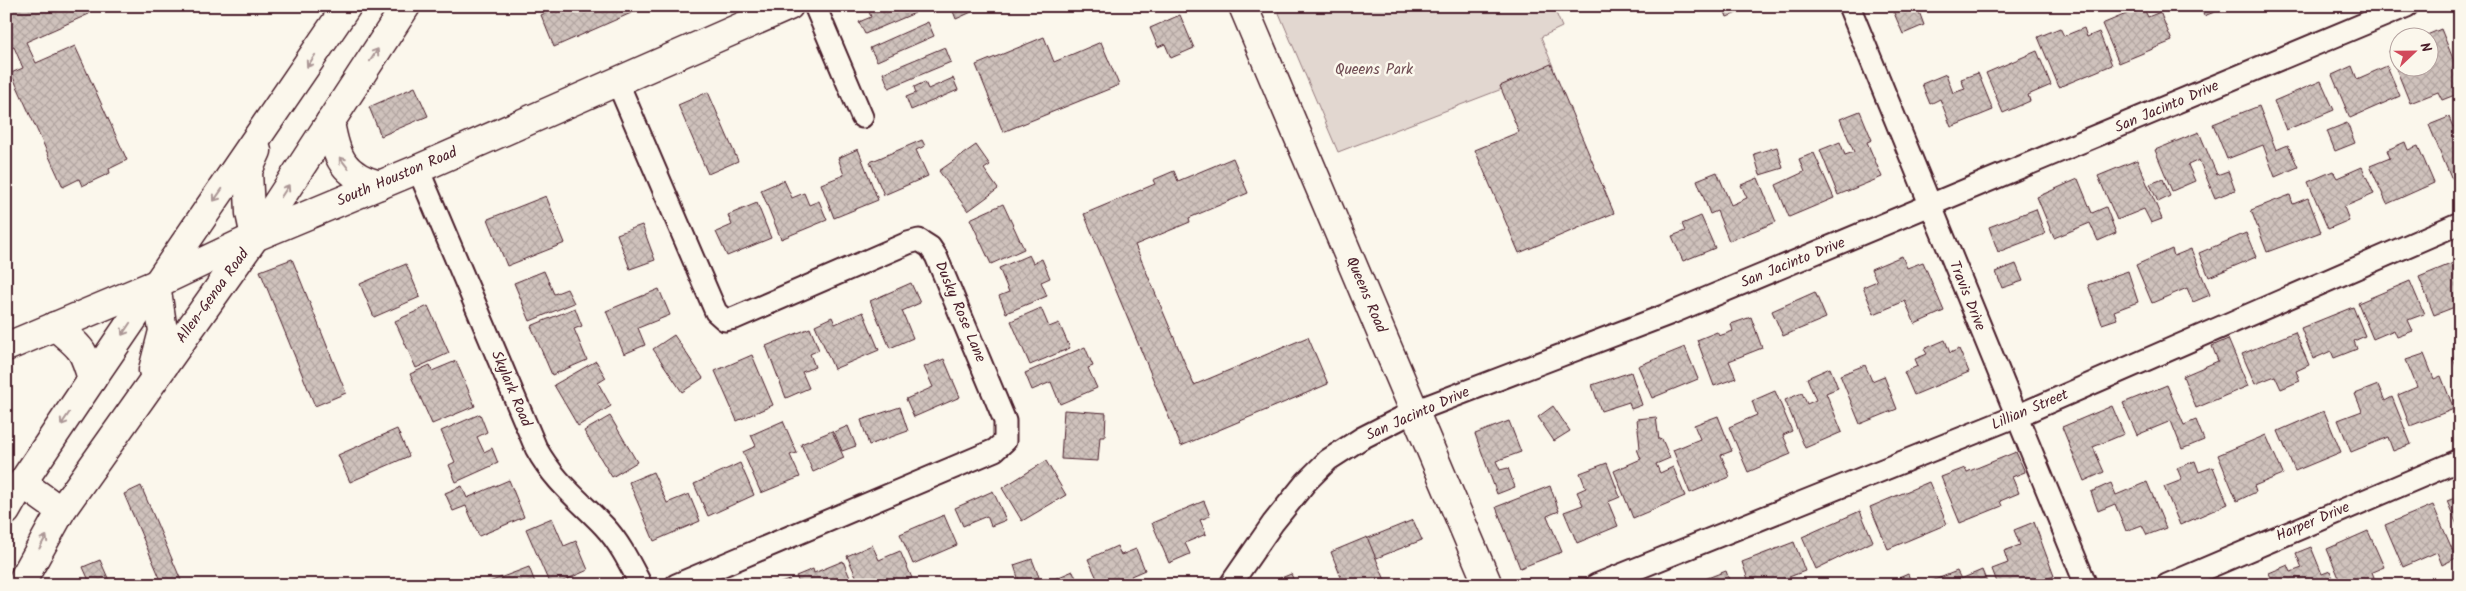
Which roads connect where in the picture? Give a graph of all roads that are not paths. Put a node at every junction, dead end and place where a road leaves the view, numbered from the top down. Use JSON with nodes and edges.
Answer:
{"nodes":[{"id":1,"x":347,"y":6,"type":"edge"},
{"id":2,"x":406,"y":6,"type":"edge"},
{"id":3,"x":789,"y":6,"type":"edge"},
{"id":4,"x":816,"y":6,"type":"edge"},
{"id":5,"x":1243,"y":6,"type":"edge"},
{"id":6,"x":1849,"y":6,"type":"edge"},
{"id":7,"x":2407,"y":6,"type":"edge"},
{"id":8,"x":617,"y":81,"type":"junction"},
{"id":9,"x":862,"y":117,"type":"dead end"},
{"id":10,"x":271,"y":120,"type":"junction"},
{"id":11,"x":330,"y":122,"type":"junction"},
{"id":12,"x":418,"y":169,"type":"junction"},
{"id":13,"x":380,"y":185,"type":"junction"},
{"id":14,"x":1931,"y":206,"type":"junction"},
{"id":15,"x":2460,"y":223,"type":"edge"},
{"id":16,"x":255,"y":237,"type":"junction"},
{"id":17,"x":156,"y":284,"type":"junction"},
{"id":18,"x":55,"y":326,"type":"junction"},
{"id":19,"x":6,"y":348,"type":"edge"},
{"id":20,"x":92,"y":379,"type":"junction"},
{"id":21,"x":147,"y":388,"type":"junction"},
{"id":22,"x":1414,"y":412,"type":"junction"},
{"id":23,"x":2017,"y":416,"type":"junction"},
{"id":24,"x":2460,"y":460,"type":"edge"},
{"id":25,"x":22,"y":482,"type":"junction"},
{"id":26,"x":6,"y":511,"type":"edge"},
{"id":27,"x":61,"y":511,"type":"junction"},
{"id":28,"x":20,"y":585,"type":"edge"},
{"id":29,"x":641,"y":585,"type":"edge"},
{"id":30,"x":676,"y":585,"type":"edge"},
{"id":31,"x":1230,"y":585,"type":"edge"},
{"id":32,"x":1488,"y":585,"type":"edge"},
{"id":33,"x":1596,"y":585,"type":"edge"},
{"id":34,"x":2086,"y":585,"type":"edge"},
{"id":35,"x":2167,"y":585,"type":"edge"}],
"edges":[{"from":1,"to":10,"type":"main road","one_way":true},
{"from":11,"to":2,"type":"main road","name":"Allen-Genoa Road","one_way":true},
{"from":3,"to":8,"type":"main road","name":"South Houston Road"},
{"from":4,"to":9,"type":"street"},
{"from":5,"to":22,"type":"main road","name":"Queens Road"},
{"from":6,"to":14,"type":"street","name":"Travis Drive"},
{"from":7,"to":14,"type":"street","name":"San Jacinto Drive"},
{"from":8,"to":12,"type":"main road","name":"South Houston Road"},
{"from":8,"to":30,"type":"street","name":"Dusky Rose Lane"},
{"from":10,"to":16,"type":"main road"},
{"from":10,"to":17,"type":"main road","one_way":true},
{"from":13,"to":11,"type":"main road","one_way":true},
{"from":16,"to":11,"type":"main road","name":"Allen-Genoa Road","one_way":true},
{"from":12,"to":13,"type":"main road","name":"South Houston Road"},
{"from":12,"to":29,"type":"street","name":"Skylark Road"},
{"from":13,"to":16,"type":"main road","name":"South Houston Road"},
{"from":14,"to":22,"type":"street","name":"San Jacinto Drive"},
{"from":14,"to":23,"type":"street","name":"Travis Drive"},
{"from":15,"to":23,"type":"street","name":"Lillian Street"},
{"from":16,"to":17,"type":"main road","name":"South Houston Road"},
{"from":16,"to":21,"type":"main road","name":"Allen-Genoa Road"},
{"from":17,"to":18,"type":"main road","name":"South Houston Road"},
{"from":17,"to":20,"type":"main road","one_way":true},
{"from":17,"to":21,"type":"main road"},
{"from":18,"to":19,"type":"main road","name":"South Houston Road"},
{"from":18,"to":20,"type":"main road"},
{"from":20,"to":25,"type":"main road","one_way":true},
{"from":21,"to":27,"type":"main road","name":"Allen-Genoa Road"},
{"from":22,"to":31,"type":"street","name":"San Jacinto Drive"},
{"from":22,"to":32,"type":"main road","name":"Queens Road"},
{"from":23,"to":33,"type":"street","name":"Lillian Street"},
{"from":23,"to":34,"type":"street","name":"Travis Drive"},
{"from":24,"to":35,"type":"street","name":"Harper Drive"},
{"from":25,"to":26,"type":"main road"},
{"from":25,"to":27,"type":"main road"},
{"from":28,"to":27,"type":"main road","name":"Allen-Genoa Road","one_way":true}]}
